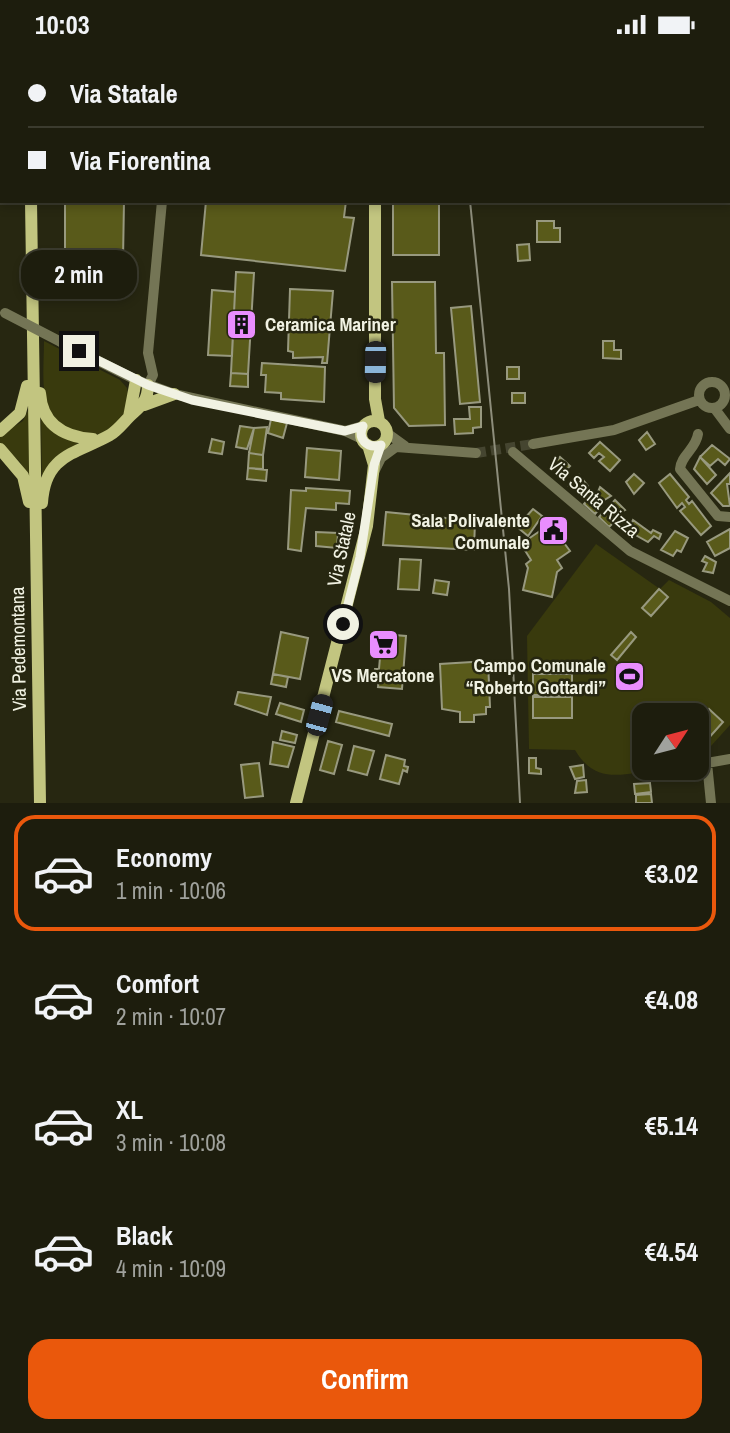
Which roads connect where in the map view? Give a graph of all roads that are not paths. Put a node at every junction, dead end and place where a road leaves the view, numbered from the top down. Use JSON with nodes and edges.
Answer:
{"nodes":[{"id":1,"x":31,"y":203,"type":"edge"},
{"id":2,"x":162,"y":203,"type":"edge"},
{"id":3,"x":375,"y":203,"type":"edge"},
{"id":4,"x":32,"y":292,"type":"junction"},
{"id":5,"x":2,"y":311,"type":"edge"},
{"id":6,"x":142,"y":382,"type":"junction"},
{"id":7,"x":727,"y":386,"type":"edge"},
{"id":8,"x":174,"y":394,"type":"junction"},
{"id":9,"x":699,"y":400,"type":"junction"},
{"id":10,"x":144,"y":405,"type":"junction"},
{"id":11,"x":715,"y":409,"type":"junction"},
{"id":12,"x":129,"y":417,"type":"junction"},
{"id":13,"x":370,"y":423,"type":"junction"},
{"id":14,"x":730,"y":429,"type":"edge"},
{"id":15,"x":0,"y":431,"type":"edge"},
{"id":16,"x":345,"y":431,"type":"junction"},
{"id":17,"x":698,"y":434,"type":"dead end"},
{"id":18,"x":97,"y":440,"type":"junction"},
{"id":19,"x":376,"y":441,"type":"junction"},
{"id":20,"x":533,"y":444,"type":"tunnel mouth"},
{"id":21,"x":396,"y":447,"type":"junction"},
{"id":22,"x":411,"y":447,"type":"junction"},
{"id":23,"x":0,"y":449,"type":"edge"},
{"id":24,"x":513,"y":452,"type":"dead end"},
{"id":25,"x":476,"y":453,"type":"tunnel mouth"},
{"id":26,"x":374,"y":469,"type":"junction"},
{"id":27,"x":730,"y":517,"type":"edge"},
{"id":28,"x":37,"y":597,"type":"junction"},
{"id":29,"x":730,"y":601,"type":"edge"},
{"id":30,"x":730,"y":759,"type":"edge"},
{"id":31,"x":40,"y":803,"type":"edge"},
{"id":32,"x":296,"y":803,"type":"edge"},
{"id":33,"x":711,"y":803,"type":"edge"}],
"edges":[{"from":1,"to":4,"type":"main road","name":"Via Pedemontana"},
{"from":2,"to":6,"type":"street"},
{"from":3,"to":13,"type":"main road","name":"Via Statale"},
{"from":4,"to":15,"type":"main road"},
{"from":4,"to":18,"type":"main road"},
{"from":4,"to":28,"type":"main road","name":"Via Pedemontana"},
{"from":5,"to":6,"type":"street","bridge":true},
{"from":6,"to":8,"type":"street"},
{"from":6,"to":10,"type":"main road"},
{"from":6,"to":12,"type":"main road"},
{"from":7,"to":9,"type":"street"},
{"from":7,"to":11,"type":"street"},
{"from":8,"to":10,"type":"main road"},
{"from":8,"to":16,"type":"street"},
{"from":9,"to":11,"type":"street"},
{"from":9,"to":20,"type":"street"},
{"from":10,"to":12,"type":"main road"},
{"from":11,"to":14,"type":"street"},
{"from":12,"to":18,"type":"main road"},
{"from":13,"to":16,"type":"street"},
{"from":13,"to":19,"type":"main road","name":"Via Statale"},
{"from":13,"to":19,"type":"main road","name":"Via Statale"},
{"from":16,"to":19,"type":"street"},
{"from":17,"to":27,"type":"street"},
{"from":18,"to":28,"type":"main road"},
{"from":19,"to":21,"type":"street"},
{"from":19,"to":22,"type":"street"},
{"from":19,"to":26,"type":"main road","name":"Via Statale"},
{"from":21,"to":22,"type":"street"},
{"from":21,"to":26,"type":"street"},
{"from":22,"to":25,"type":"street"},
{"from":23,"to":28,"type":"main road"},
{"from":24,"to":29,"type":"street","name":"Via Santa Rizza"},
{"from":26,"to":32,"type":"main road","name":"Via Statale"},
{"from":28,"to":31,"type":"main road","name":"Via Pedemontana"},
{"from":30,"to":33,"type":"street"}]}
